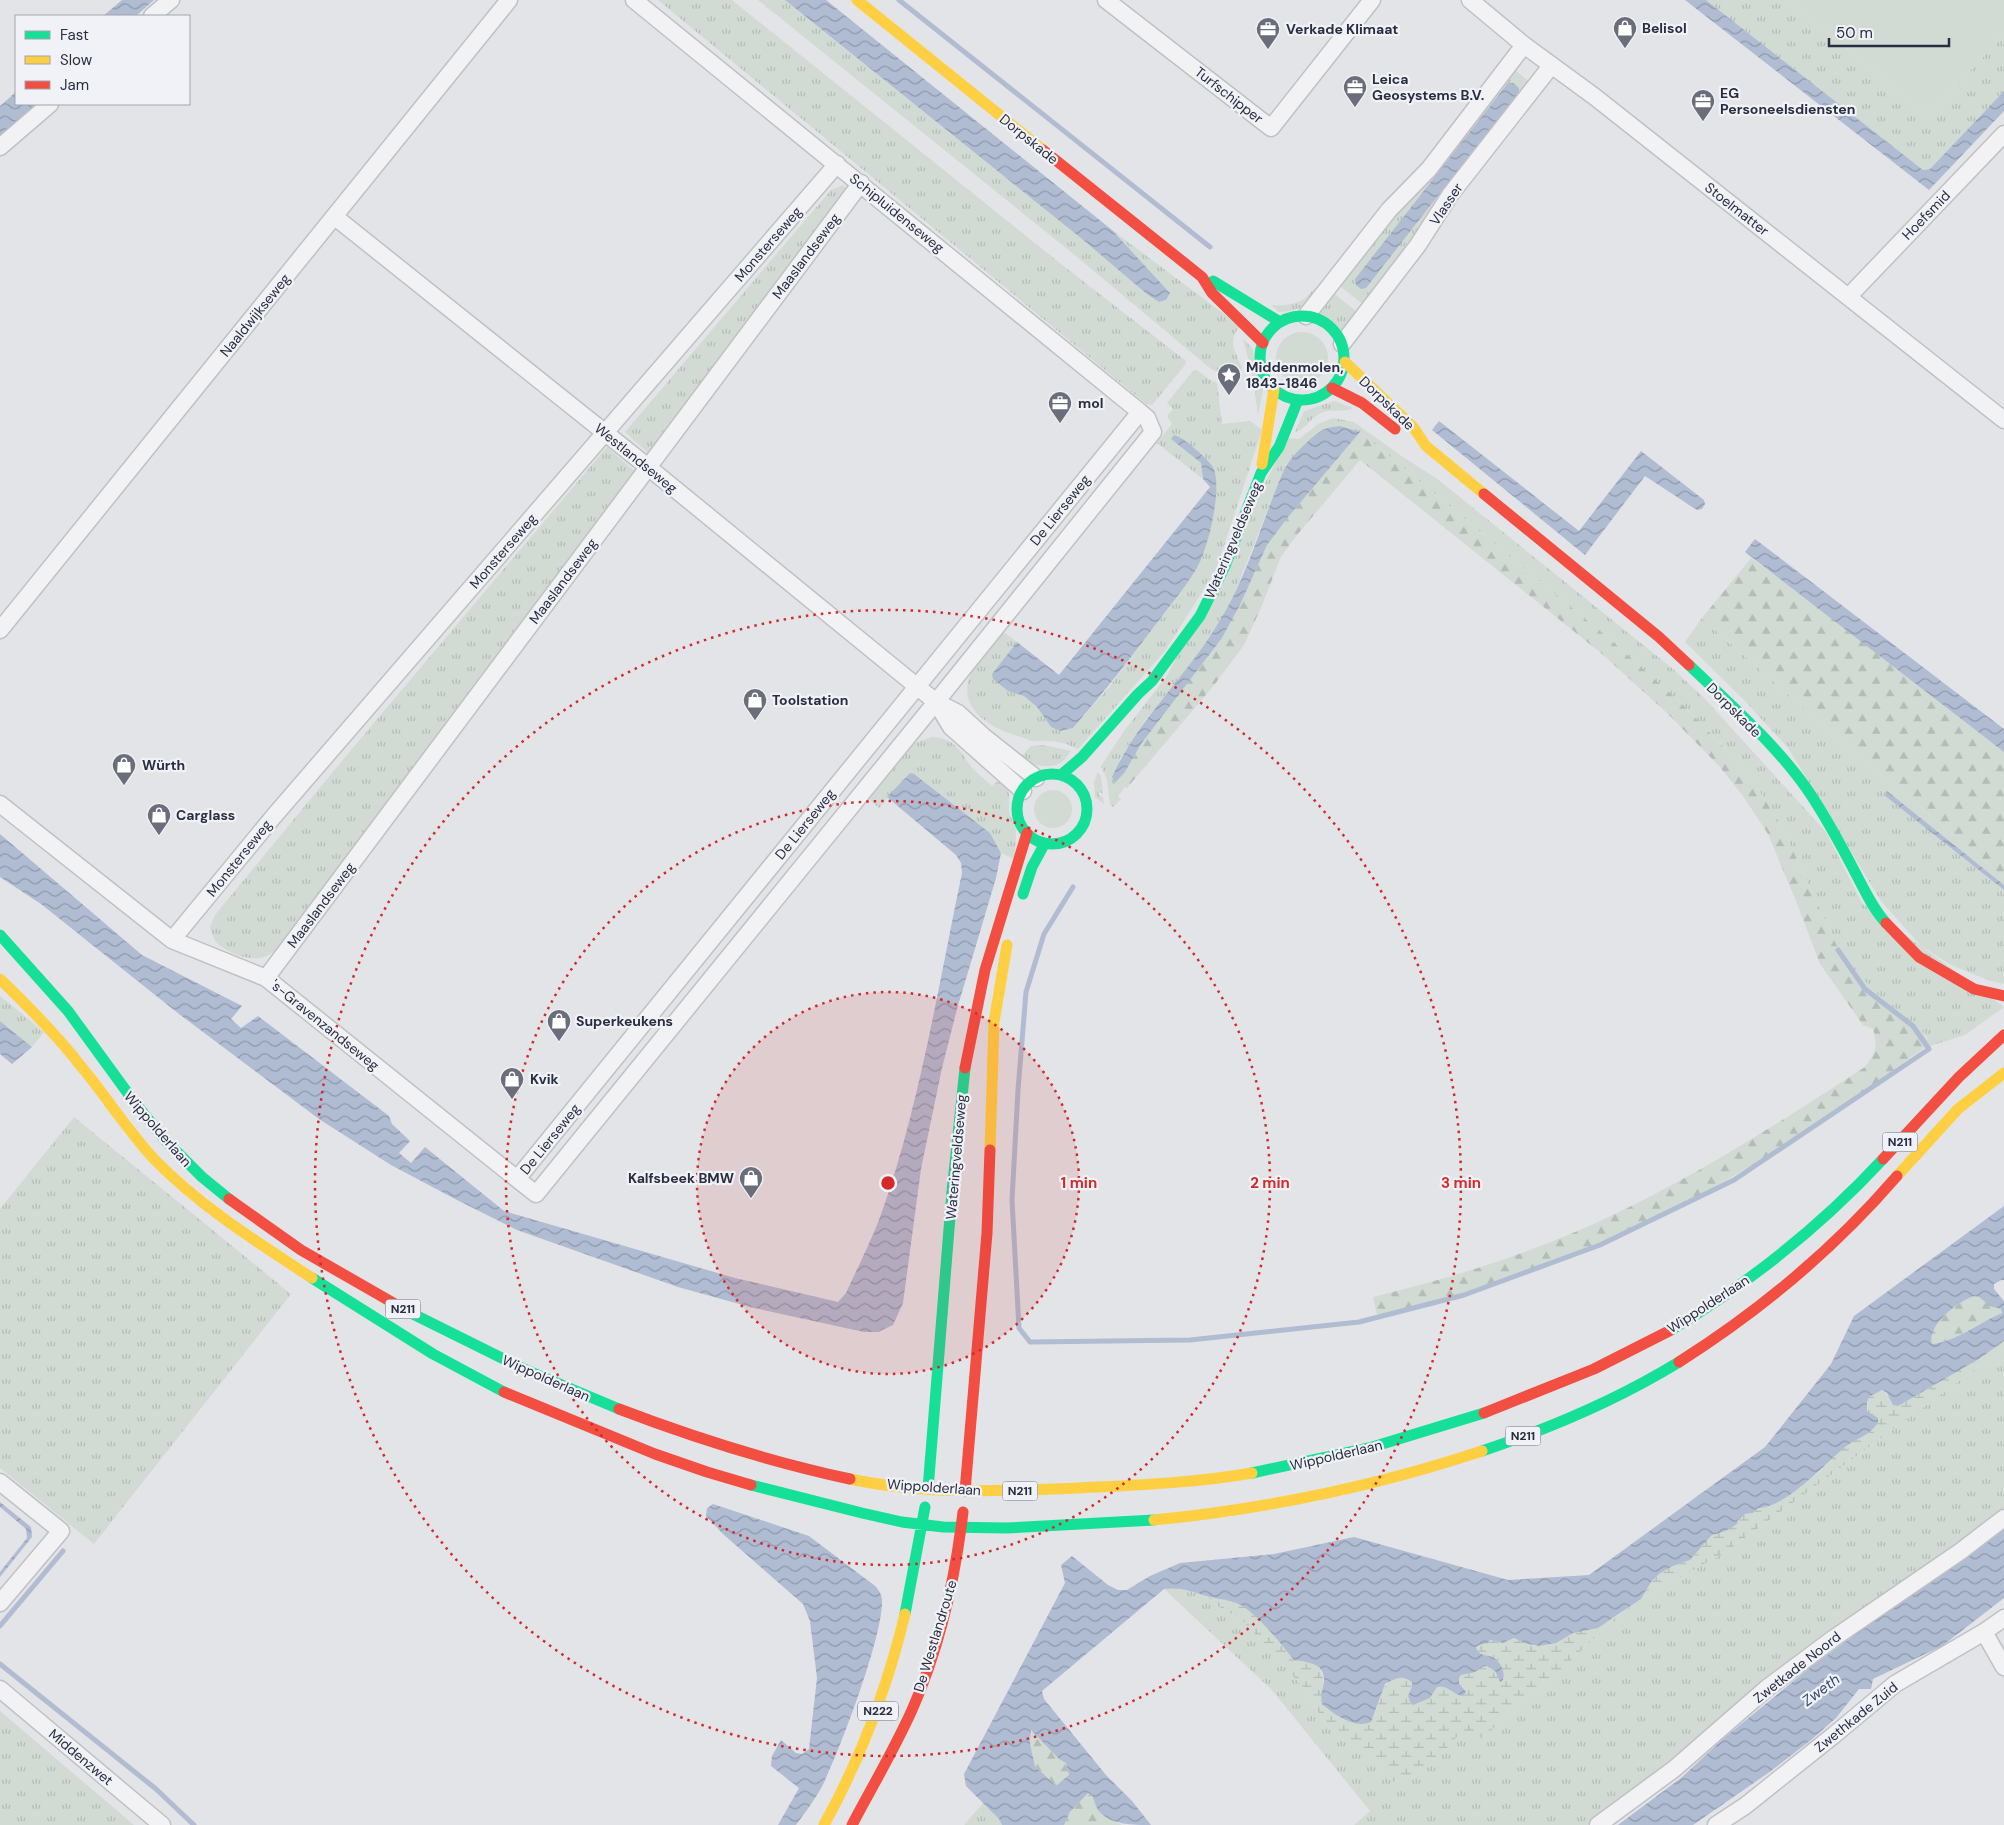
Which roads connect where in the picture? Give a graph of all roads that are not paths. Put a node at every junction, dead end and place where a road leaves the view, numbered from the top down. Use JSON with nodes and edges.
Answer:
{"nodes":[{"id":1,"x":171,"y":0,"type":"edge"},
{"id":2,"x":509,"y":0,"type":"edge"},
{"id":3,"x":634,"y":0,"type":"edge"},
{"id":4,"x":857,"y":0,"type":"edge"},
{"id":5,"x":1106,"y":0,"type":"edge"},
{"id":6,"x":1372,"y":0,"type":"edge"},
{"id":7,"x":1470,"y":0,"type":"edge"},
{"id":8,"x":153,"y":15,"type":"edge"},
{"id":9,"x":1524,"y":45,"type":"junction"},
{"id":10,"x":1551,"y":66,"type":"junction"},
{"id":11,"x":49,"y":105,"type":"edge"},
{"id":12,"x":2004,"y":134,"type":"edge"},
{"id":13,"x":0,"y":148,"type":"edge"},
{"id":14,"x":837,"y":164,"type":"junction"},
{"id":15,"x":860,"y":183,"type":"junction"},
{"id":16,"x":335,"y":217,"type":"junction"},
{"id":17,"x":1202,"y":277,"type":"junction"},
{"id":18,"x":1849,"y":296,"type":"junction"},
{"id":19,"x":1306,"y":316,"type":"junction"},
{"id":20,"x":1280,"y":322,"type":"junction"},
{"id":21,"x":1262,"y":343,"type":"junction"},
{"id":22,"x":1342,"y":344,"type":"junction"},
{"id":23,"x":1344,"y":362,"type":"junction"},
{"id":24,"x":1332,"y":388,"type":"junction"},
{"id":25,"x":1274,"y":389,"type":"junction"},
{"id":26,"x":1298,"y":400,"type":"junction"},
{"id":27,"x":1140,"y":412,"type":"junction"},
{"id":28,"x":2004,"y":420,"type":"edge"},
{"id":29,"x":1153,"y":432,"type":"joint"},
{"id":30,"x":605,"y":433,"type":"junction"},
{"id":31,"x":1426,"y":446,"type":"junction"},
{"id":32,"x":648,"y":467,"type":"junction"},
{"id":33,"x":1261,"y":473,"type":"junction"},
{"id":34,"x":0,"y":630,"type":"edge"},
{"id":35,"x":1152,"y":680,"type":"junction"},
{"id":36,"x":918,"y":686,"type":"junction"},
{"id":37,"x":936,"y":702,"type":"junction"},
{"id":38,"x":1114,"y":738,"type":"dead end"},
{"id":39,"x":1062,"y":775,"type":"junction"},
{"id":40,"x":1036,"y":778,"type":"junction"},
{"id":41,"x":1023,"y":791,"type":"junction"},
{"id":42,"x":0,"y":804,"type":"edge"},
{"id":43,"x":1027,"y":833,"type":"junction"},
{"id":44,"x":1045,"y":843,"type":"junction"},
{"id":45,"x":1019,"y":908,"type":"dead end"},
{"id":46,"x":1010,"y":934,"type":"dead end"},
{"id":47,"x":0,"y":935,"type":"edge"},
{"id":48,"x":172,"y":940,"type":"junction"},
{"id":49,"x":266,"y":978,"type":"junction"},
{"id":50,"x":0,"y":979,"type":"edge"},
{"id":51,"x":2004,"y":996,"type":"edge"},
{"id":52,"x":2004,"y":1035,"type":"edge"},
{"id":53,"x":2004,"y":1073,"type":"edge"},
{"id":54,"x":517,"y":1179,"type":"junction"},
{"id":55,"x":0,"y":1482,"type":"edge"},
{"id":56,"x":928,"y":1489,"type":"junction"},
{"id":57,"x":964,"y":1491,"type":"junction"},
{"id":58,"x":2004,"y":1518,"type":"edge"},
{"id":59,"x":923,"y":1525,"type":"junction"},
{"id":60,"x":961,"y":1528,"type":"junction"},
{"id":61,"x":0,"y":1603,"type":"edge"},
{"id":62,"x":2004,"y":1618,"type":"edge"},
{"id":63,"x":1984,"y":1632,"type":"junction"},
{"id":64,"x":2004,"y":1667,"type":"edge"},
{"id":65,"x":0,"y":1689,"type":"edge"},
{"id":66,"x":162,"y":1825,"type":"edge"},
{"id":67,"x":824,"y":1825,"type":"edge"},
{"id":68,"x":852,"y":1825,"type":"edge"},
{"id":69,"x":1598,"y":1825,"type":"edge"},
{"id":70,"x":1716,"y":1825,"type":"edge"}],
"edges":[{"from":1,"to":8,"type":"street"},
{"from":2,"to":16,"type":"street","name":"Naaldwijkseweg"},
{"from":3,"to":14,"type":"street","name":"Schipluidenseweg"},
{"from":4,"to":17,"type":"main road","name":"Dorpskade"},
{"from":5,"to":6,"type":"street","name":"Turfschipper"},
{"from":7,"to":9,"type":"street","name":"Stoelmatter"},
{"from":9,"to":10,"type":"street","name":"Stoelmatter"},
{"from":9,"to":19,"type":"street"},
{"from":10,"to":18,"type":"street","name":"Stoelmatter"},
{"from":10,"to":22,"type":"street","name":"Vlasser"},
{"from":11,"to":13,"type":"street"},
{"from":12,"to":18,"type":"street","name":"Hoefsmid"},
{"from":14,"to":15,"type":"street","name":"Schipluidenseweg"},
{"from":14,"to":30,"type":"street","name":"Monsterseweg"},
{"from":15,"to":27,"type":"street","name":"Schipluidenseweg"},
{"from":15,"to":32,"type":"street","name":"Maaslandseweg"},
{"from":16,"to":30,"type":"street","name":"Westlandseweg"},
{"from":16,"to":34,"type":"street","name":"Naaldwijkseweg"},
{"from":17,"to":20,"type":"main road","name":"Dorpskade"},
{"from":17,"to":21,"type":"main road","name":"Dorpskade"},
{"from":18,"to":28,"type":"street","name":"Stoelmatter"},
{"from":19,"to":20,"type":"main road"},
{"from":19,"to":22,"type":"main road"},
{"from":20,"to":21,"type":"main road"},
{"from":21,"to":25,"type":"main road"},
{"from":22,"to":23,"type":"main road"},
{"from":23,"to":24,"type":"main road"},
{"from":23,"to":31,"type":"main road","name":"Dorpskade"},
{"from":24,"to":26,"type":"main road"},
{"from":24,"to":31,"type":"main road","name":"Dorpskade"},
{"from":25,"to":26,"type":"main road"},
{"from":25,"to":33,"type":"main road","name":"Wateringveldseweg"},
{"from":26,"to":33,"type":"main road","name":"Wateringveldseweg"},
{"from":27,"to":29,"type":"street","name":"Schipluidenseweg"},
{"from":27,"to":36,"type":"street","name":"De Lierseweg"},
{"from":29,"to":37,"type":"street","name":"De Lierseweg"},
{"from":30,"to":32,"type":"street","name":"Westlandseweg"},
{"from":30,"to":48,"type":"street","name":"Monsterseweg"},
{"from":31,"to":51,"type":"main road","name":"Dorpskade"},
{"from":32,"to":36,"type":"street","name":"Westlandseweg"},
{"from":32,"to":49,"type":"street","name":"Maaslandseweg"},
{"from":33,"to":35,"type":"main road","name":"Wateringveldseweg"},
{"from":35,"to":38,"type":"main road","name":"Wateringveldseweg"},
{"from":35,"to":39,"type":"main road","name":"Wateringveldseweg"},
{"from":36,"to":37,"type":"street","name":"Westlandseweg"},
{"from":36,"to":54,"type":"street","name":"De Lierseweg"},
{"from":37,"to":40,"type":"street","name":"Westlandseweg"},
{"from":37,"to":41,"type":"street","name":"Westlandseweg"},
{"from":37,"to":54,"type":"street","name":"De Lierseweg"},
{"from":39,"to":40,"type":"main road"},
{"from":39,"to":44,"type":"main road"},
{"from":40,"to":41,"type":"main road"},
{"from":41,"to":43,"type":"main road"},
{"from":42,"to":48,"type":"street","name":"'s-Gravenzandseweg"},
{"from":43,"to":44,"type":"main road"},
{"from":43,"to":56,"type":"main road","name":"Wateringveldseweg"},
{"from":44,"to":45,"type":"main road"},
{"from":46,"to":57,"type":"main road"},
{"from":47,"to":56,"type":"main road","name":"Wippolderlaan","number":"N211"},
{"from":48,"to":49,"type":"street","name":"'s-Gravenzandseweg"},
{"from":49,"to":54,"type":"street","name":"'s-Gravenzandseweg"},
{"from":50,"to":59,"type":"main road","name":"Wippolderlaan","number":"N211"},
{"from":52,"to":57,"type":"main road","name":"Wippolderlaan","number":"N211"},
{"from":53,"to":60,"type":"main road","name":"Wippolderlaan","number":"N211"},
{"from":55,"to":61,"type":"street"},
{"from":56,"to":57,"type":"main road","name":"Wippolderlaan","number":"N211"},
{"from":56,"to":59,"type":"main road","number":"N222"},
{"from":57,"to":60,"type":"main road","name":"De Westlandroute"},
{"from":58,"to":69,"type":"street","name":"Zwetkade Noord"},
{"from":59,"to":60,"type":"main road","name":"Wippolderlaan","number":"N211"},
{"from":59,"to":67,"type":"main road","number":"N222"},
{"from":60,"to":68,"type":"main road","name":"De Westlandroute"},
{"from":62,"to":63,"type":"street","name":"Zwethkade Zuid"},
{"from":63,"to":64,"type":"street"},
{"from":63,"to":70,"type":"street","name":"Zwethkade Zuid"},
{"from":65,"to":66,"type":"street","name":"Middenzwet"}]}
